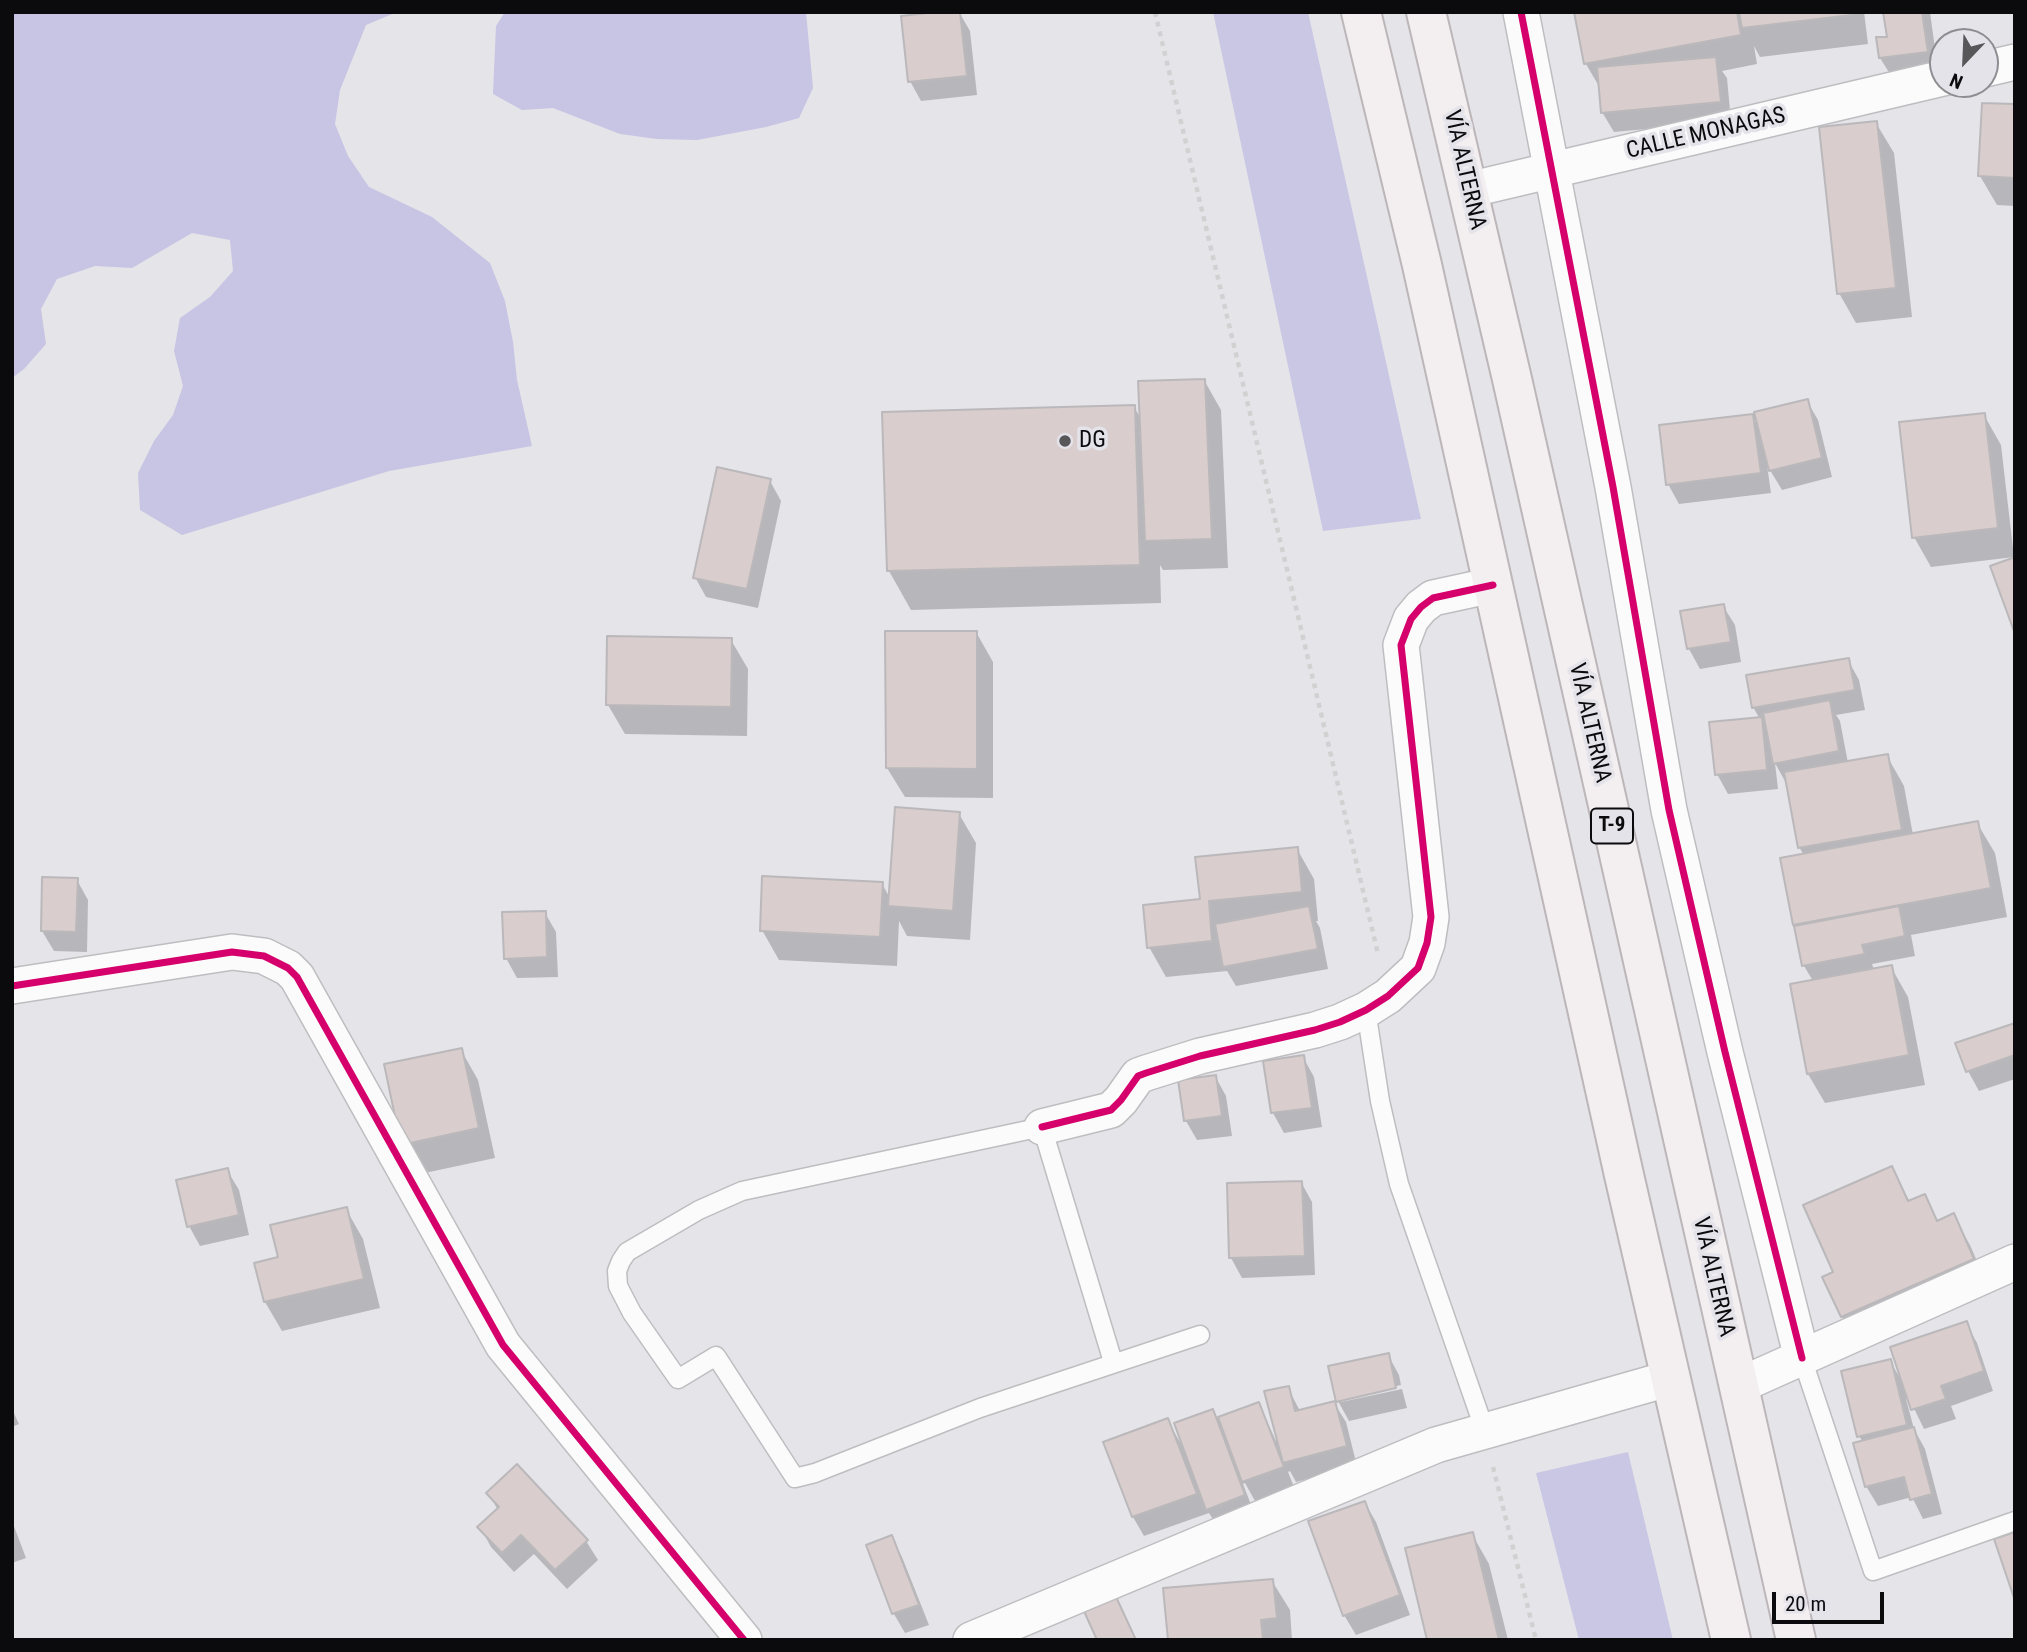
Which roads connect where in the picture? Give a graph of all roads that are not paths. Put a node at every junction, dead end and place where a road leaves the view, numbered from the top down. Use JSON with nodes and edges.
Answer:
{"nodes":[{"id":1,"x":1362,"y":12,"type":"edge"},
{"id":2,"x":1426,"y":12,"type":"edge"},
{"id":3,"x":1521,"y":12,"type":"edge"},
{"id":4,"x":1929,"y":81,"type":"edge"},
{"id":5,"x":1553,"y":170,"type":"junction"},
{"id":6,"x":1468,"y":190,"type":"junction"},
{"id":7,"x":1493,"y":585,"type":"junction"},
{"id":8,"x":12,"y":986,"type":"edge"},
{"id":9,"x":1377,"y":1003,"type":"junction"},
{"id":10,"x":1042,"y":1128,"type":"junction"},
{"id":11,"x":2015,"y":1262,"type":"edge"},
{"id":12,"x":1200,"y":1335,"type":"dead end"},
{"id":13,"x":1802,"y":1358,"type":"junction"},
{"id":14,"x":1113,"y":1362,"type":"junction"},
{"id":15,"x":1671,"y":1378,"type":"junction"},
{"id":16,"x":1738,"y":1386,"type":"junction"},
{"id":17,"x":1485,"y":1431,"type":"junction"},
{"id":18,"x":2015,"y":1521,"type":"edge"},
{"id":19,"x":744,"y":1640,"type":"edge"},
{"id":20,"x":971,"y":1640,"type":"edge"},
{"id":21,"x":1731,"y":1640,"type":"edge"},
{"id":22,"x":1796,"y":1640,"type":"edge"}],
"edges":[{"from":1,"to":7,"type":"highway"},
{"from":2,"to":6,"type":"highway","name":"VÍA ALTERNA","number":"T-9"},
{"from":3,"to":5,"type":"street"},
{"from":4,"to":5,"type":"street","name":"CALLE MONAGAS"},
{"from":5,"to":6,"type":"street","name":"CALLE MONAGAS"},
{"from":5,"to":13,"type":"street"},
{"from":6,"to":16,"type":"highway","name":"VÍA ALTERNA","number":"T-9"},
{"from":7,"to":9,"type":"street"},
{"from":7,"to":15,"type":"highway"},
{"from":8,"to":19,"type":"street"},
{"from":9,"to":10,"type":"street"},
{"from":9,"to":17,"type":"lane"},
{"from":10,"to":14,"type":"lane"},
{"from":10,"to":14,"type":"lane"},
{"from":11,"to":13,"type":"street"},
{"from":12,"to":14,"type":"lane"},
{"from":13,"to":16,"type":"street"},
{"from":13,"to":18,"type":"lane"},
{"from":15,"to":17,"type":"street"},
{"from":15,"to":21,"type":"highway"},
{"from":16,"to":22,"type":"highway","name":"VÍA ALTERNA","number":"T-9"},
{"from":17,"to":20,"type":"street"}]}
